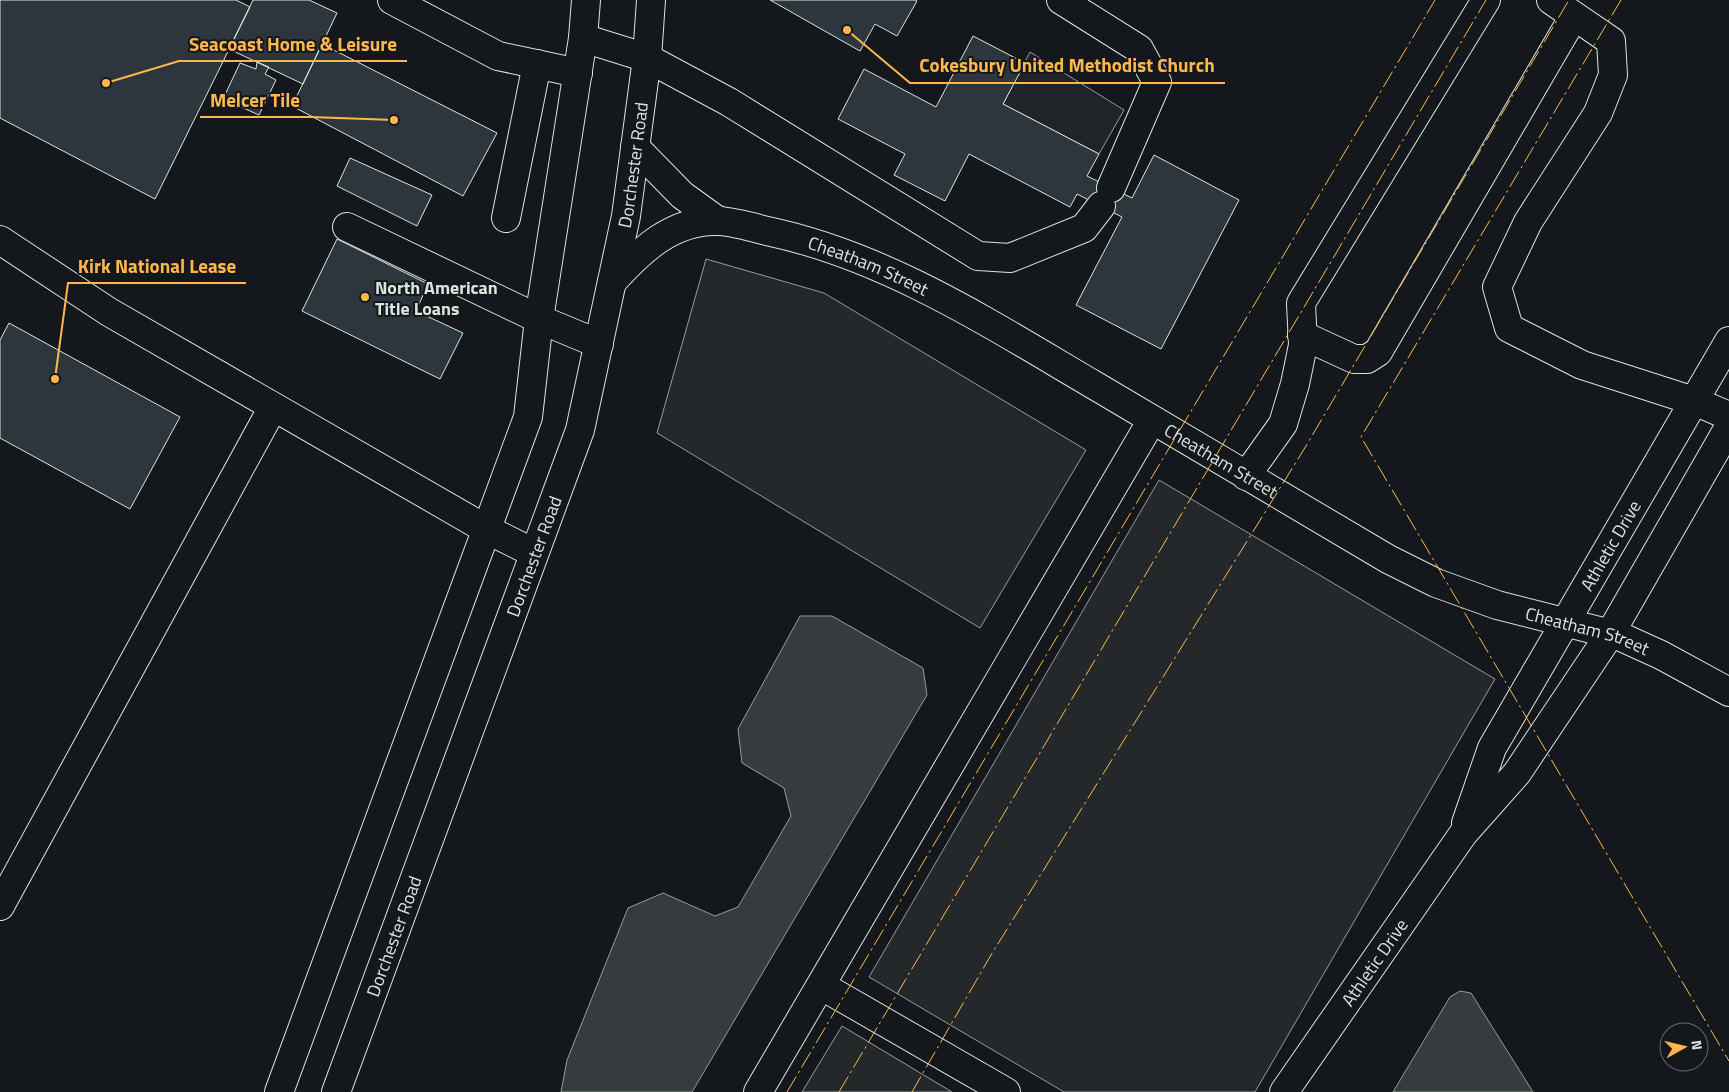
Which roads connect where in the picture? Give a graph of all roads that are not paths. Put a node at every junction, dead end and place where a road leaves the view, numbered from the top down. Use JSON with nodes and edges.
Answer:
{"nodes":[{"id":1,"x":392,"y":0,"type":"edge"},
{"id":2,"x":586,"y":0,"type":"edge"},
{"id":3,"x":651,"y":0,"type":"edge"},
{"id":4,"x":1061,"y":0,"type":"edge"},
{"id":5,"x":1486,"y":0,"type":"edge"},
{"id":6,"x":1551,"y":0,"type":"edge"},
{"id":7,"x":1574,"y":16,"type":"junction"},
{"id":8,"x":583,"y":38,"type":"junction"},
{"id":9,"x":647,"y":58,"type":"junction"},
{"id":10,"x":537,"y":64,"type":"junction"},
{"id":11,"x":578,"y":73,"type":"junction"},
{"id":12,"x":635,"y":147,"type":"junction"},
{"id":13,"x":506,"y":218,"type":"dead end"},
{"id":14,"x":718,"y":221,"type":"junction"},
{"id":15,"x":347,"y":227,"type":"dead end"},
{"id":16,"x":0,"y":240,"type":"edge"},
{"id":17,"x":612,"y":282,"type":"junction"},
{"id":18,"x":539,"y":319,"type":"junction"},
{"id":19,"x":1302,"y":335,"type":"junction"},
{"id":20,"x":1729,"y":341,"type":"edge"},
{"id":21,"x":599,"y":344,"type":"junction"},
{"id":22,"x":1694,"y":401,"type":"junction"},
{"id":23,"x":274,"y":407,"type":"junction"},
{"id":24,"x":1729,"y":416,"type":"edge"},
{"id":25,"x":1152,"y":420,"type":"junction"},
{"id":26,"x":1729,"y":427,"type":"edge"},
{"id":27,"x":1246,"y":476,"type":"junction"},
{"id":28,"x":486,"y":529,"type":"junction"},
{"id":29,"x":534,"y":553,"type":"junction"},
{"id":30,"x":1565,"y":622,"type":"junction"},
{"id":31,"x":1610,"y":634,"type":"junction"},
{"id":32,"x":1729,"y":692,"type":"edge"},
{"id":33,"x":1462,"y":834,"type":"junction"},
{"id":34,"x":0,"y":906,"type":"edge"},
{"id":35,"x":822,"y":986,"type":"junction"},
{"id":36,"x":279,"y":1092,"type":"edge"},
{"id":37,"x":336,"y":1092,"type":"edge"},
{"id":38,"x":758,"y":1092,"type":"edge"},
{"id":39,"x":1006,"y":1092,"type":"edge"},
{"id":40,"x":1284,"y":1092,"type":"edge"}],
"edges":[{"from":1,"to":10,"type":"street"},
{"from":2,"to":8,"type":"street"},
{"from":3,"to":9,"type":"street","name":"Dorchester Road"},
{"from":4,"to":9,"type":"street"},
{"from":5,"to":19,"type":"street"},
{"from":6,"to":7,"type":"street"},
{"from":7,"to":19,"type":"street"},
{"from":7,"to":22,"type":"street"},
{"from":8,"to":9,"type":"street"},
{"from":8,"to":11,"type":"street"},
{"from":9,"to":12,"type":"street","name":"Dorchester Road"},
{"from":10,"to":11,"type":"street"},
{"from":10,"to":13,"type":"street"},
{"from":11,"to":18,"type":"street"},
{"from":12,"to":14,"type":"street","name":"Cheatham Street"},
{"from":12,"to":17,"type":"street","name":"Dorchester Road"},
{"from":14,"to":17,"type":"street","name":"Cheatham Street"},
{"from":14,"to":25,"type":"street","name":"Cheatham Street"},
{"from":15,"to":18,"type":"street"},
{"from":16,"to":23,"type":"street"},
{"from":17,"to":21,"type":"street","name":"Dorchester Road"},
{"from":18,"to":21,"type":"street"},
{"from":18,"to":28,"type":"street"},
{"from":19,"to":27,"type":"street"},
{"from":20,"to":22,"type":"street","name":"Athletic Drive"},
{"from":21,"to":29,"type":"street","name":"Dorchester Road"},
{"from":22,"to":24,"type":"street"},
{"from":22,"to":30,"type":"street","name":"Athletic Drive"},
{"from":23,"to":28,"type":"street"},
{"from":23,"to":34,"type":"street"},
{"from":25,"to":27,"type":"street","name":"Cheatham Street"},
{"from":25,"to":35,"type":"street"},
{"from":26,"to":31,"type":"street","name":"Athletic Drive"},
{"from":27,"to":30,"type":"street","name":"Cheatham Street"},
{"from":28,"to":29,"type":"street"},
{"from":28,"to":36,"type":"street"},
{"from":29,"to":37,"type":"street","name":"Dorchester Road"},
{"from":30,"to":31,"type":"street","name":"Cheatham Street"},
{"from":30,"to":33,"type":"street","name":"Athletic Drive"},
{"from":31,"to":32,"type":"street","name":"Cheatham Street"},
{"from":31,"to":33,"type":"street","name":"Athletic Drive"},
{"from":33,"to":40,"type":"street","name":"Athletic Drive"},
{"from":35,"to":38,"type":"street"},
{"from":35,"to":39,"type":"street"}]}
